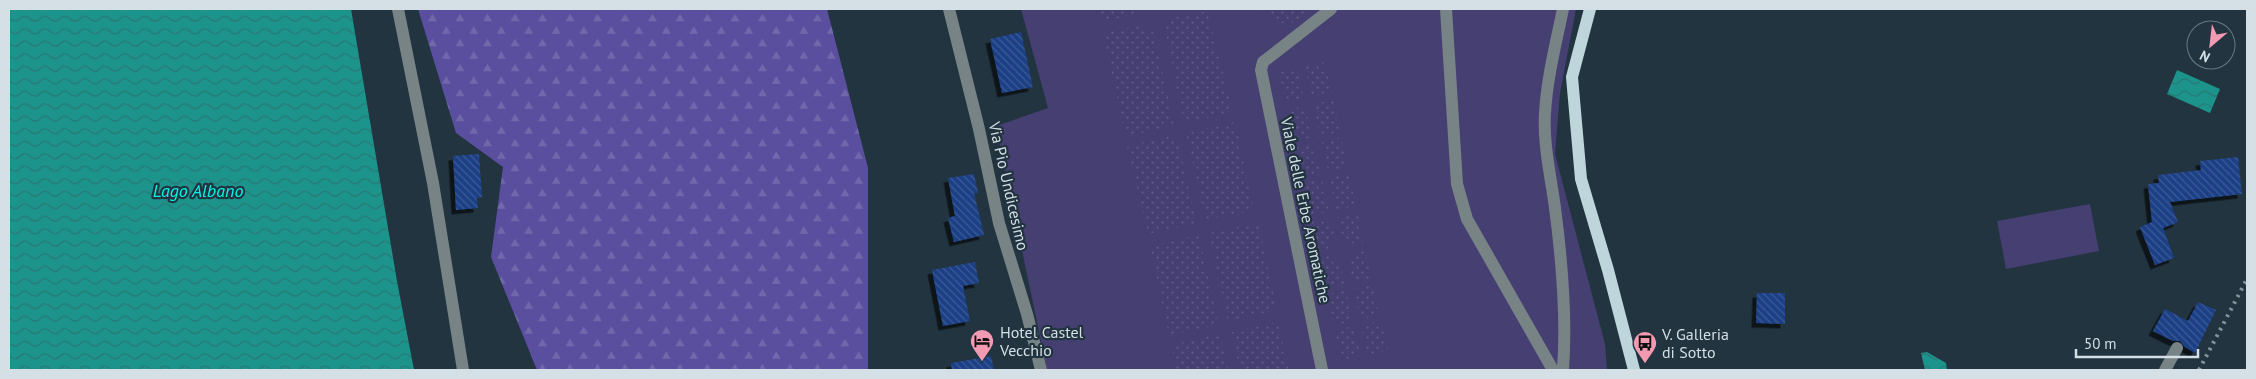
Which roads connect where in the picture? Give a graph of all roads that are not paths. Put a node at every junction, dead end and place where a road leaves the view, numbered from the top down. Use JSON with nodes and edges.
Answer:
{"nodes":[{"id":1,"x":398,"y":9,"type":"edge"},
{"id":2,"x":949,"y":9,"type":"edge"},
{"id":3,"x":1331,"y":9,"type":"edge"},
{"id":4,"x":1446,"y":9,"type":"edge"},
{"id":5,"x":1564,"y":9,"type":"edge"},
{"id":6,"x":1590,"y":9,"type":"edge"},
{"id":7,"x":2177,"y":348,"type":"dead end"},
{"id":8,"x":463,"y":370,"type":"edge"},
{"id":9,"x":1041,"y":370,"type":"edge"},
{"id":10,"x":1322,"y":370,"type":"edge"},
{"id":11,"x":1553,"y":370,"type":"edge"},
{"id":12,"x":1563,"y":370,"type":"edge"},
{"id":13,"x":1634,"y":370,"type":"edge"},
{"id":14,"x":2165,"y":370,"type":"edge"}],
"edges":[{"from":1,"to":8,"type":"street"},
{"from":2,"to":9,"type":"street","name":"Via Pio Undicesimo"},
{"from":3,"to":10,"type":"street","name":"Viale delle Erbe Aromatiche"},
{"from":4,"to":11,"type":"street"},
{"from":5,"to":12,"type":"street"},
{"from":6,"to":13,"type":"main road"},
{"from":7,"to":14,"type":"street"}]}
